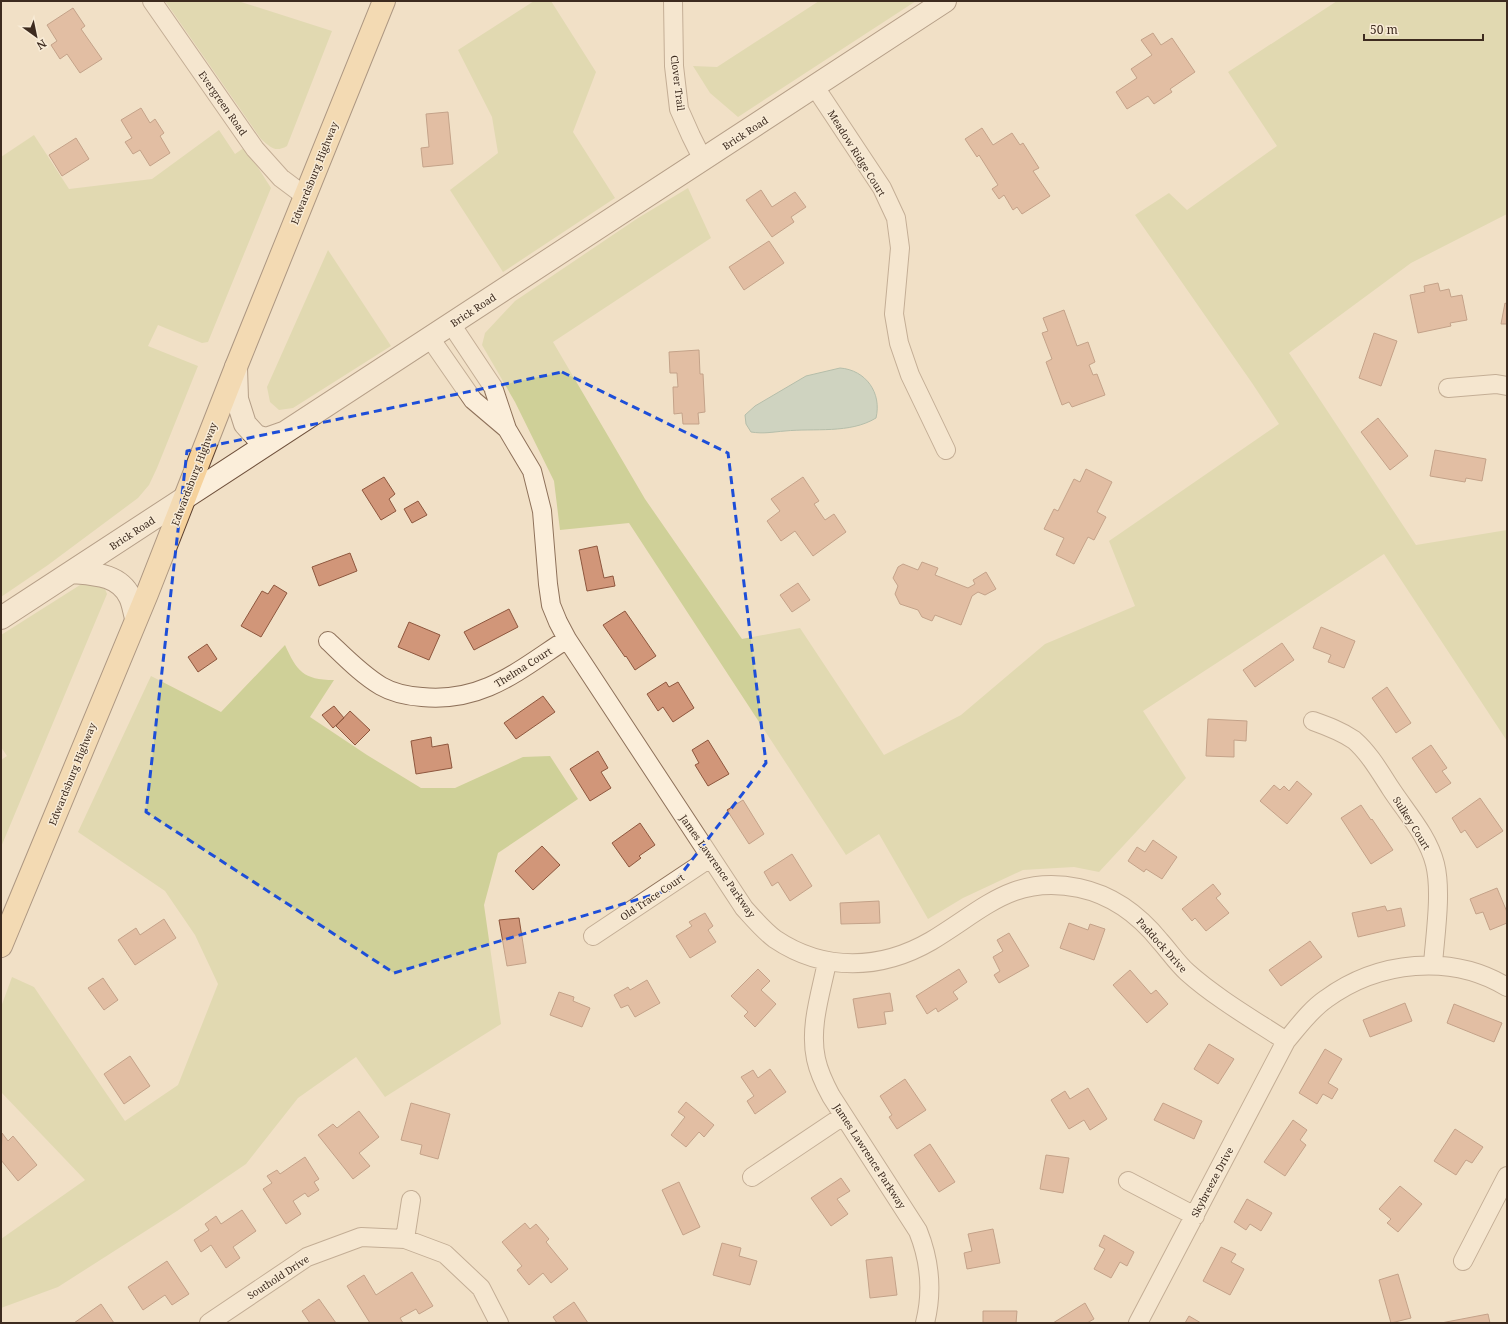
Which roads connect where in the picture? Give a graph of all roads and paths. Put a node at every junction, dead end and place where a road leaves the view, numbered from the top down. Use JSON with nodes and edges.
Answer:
{"nodes":[{"id":1,"x":152,"y":1,"type":"edge"},
{"id":2,"x":384,"y":1,"type":"edge"},
{"id":3,"x":673,"y":1,"type":"edge"},
{"id":4,"x":945,"y":1,"type":"edge"},
{"id":5,"x":815,"y":87,"type":"junction"},
{"id":6,"x":703,"y":160,"type":"junction"},
{"id":7,"x":305,"y":196,"type":"junction"},
{"id":8,"x":451,"y":324,"type":"junction"},
{"id":9,"x":430,"y":338,"type":"junction"},
{"id":10,"x":236,"y":367,"type":"junction"},
{"id":11,"x":1507,"y":386,"type":"edge"},
{"id":12,"x":1448,"y":388,"type":"dead end"},
{"id":13,"x":507,"y":429,"type":"junction"},
{"id":14,"x":286,"y":432,"type":"junction"},
{"id":15,"x":946,"y":450,"type":"dead end"},
{"id":16,"x":184,"y":500,"type":"junction"},
{"id":17,"x":72,"y":572,"type":"junction"},
{"id":18,"x":1,"y":618,"type":"edge"},
{"id":19,"x":136,"y":618,"type":"junction"},
{"id":20,"x":567,"y":639,"type":"junction"},
{"id":21,"x":328,"y":641,"type":"dead end"},
{"id":22,"x":1313,"y":721,"type":"dead end"},
{"id":23,"x":710,"y":858,"type":"junction"},
{"id":24,"x":593,"y":936,"type":"dead end"},
{"id":25,"x":1,"y":946,"type":"edge"},
{"id":26,"x":827,"y":962,"type":"junction"},
{"id":27,"x":1433,"y":964,"type":"junction"},
{"id":28,"x":1507,"y":988,"type":"edge"},
{"id":29,"x":1286,"y":1041,"type":"junction"},
{"id":30,"x":843,"y":1116,"type":"junction"},
{"id":31,"x":1507,"y":1176,"type":"edge"},
{"id":32,"x":752,"y":1177,"type":"dead end"},
{"id":33,"x":1128,"y":1181,"type":"dead end"},
{"id":34,"x":411,"y":1200,"type":"dead end"},
{"id":35,"x":1195,"y":1216,"type":"junction"},
{"id":36,"x":405,"y":1239,"type":"junction"},
{"id":37,"x":1463,"y":1261,"type":"dead end"},
{"id":38,"x":209,"y":1323,"type":"edge"},
{"id":39,"x":499,"y":1323,"type":"edge"},
{"id":40,"x":925,"y":1323,"type":"edge"},
{"id":41,"x":1138,"y":1323,"type":"edge"}],
"edges":[{"from":1,"to":7,"type":"street","name":"Evergreen Road"},
{"from":2,"to":7,"type":"main road","name":"Edwardsburg Highway"},
{"from":3,"to":6,"type":"street","name":"Clover Trail"},
{"from":4,"to":5,"type":"street","name":"Brick Road"},
{"from":5,"to":6,"type":"street","name":"Brick Road"},
{"from":5,"to":15,"type":"street","name":"Meadow Ridge Court"},
{"from":6,"to":8,"type":"street","name":"Brick Road"},
{"from":7,"to":10,"type":"main road","name":"Edwardsburg Highway"},
{"from":8,"to":9,"type":"street","name":"Brick Road"},
{"from":8,"to":13,"type":"street","name":"James Lawrence Parkway"},
{"from":9,"to":13,"type":"street","name":"James Lawrence Parkway"},
{"from":9,"to":14,"type":"street","name":"Brick Road"},
{"from":10,"to":14,"type":"street"},
{"from":10,"to":16,"type":"main road","name":"Edwardsburg Highway"},
{"from":11,"to":12,"type":"street"},
{"from":13,"to":20,"type":"street","name":"James Lawrence Parkway"},
{"from":14,"to":16,"type":"street","name":"Brick Road"},
{"from":16,"to":17,"type":"street","name":"Brick Road"},
{"from":16,"to":19,"type":"main road","name":"Edwardsburg Highway"},
{"from":17,"to":18,"type":"street","name":"Brick Road"},
{"from":17,"to":19,"type":"street"},
{"from":19,"to":25,"type":"main road","name":"Edwardsburg Highway"},
{"from":20,"to":21,"type":"street","name":"Thelma Court"},
{"from":20,"to":23,"type":"street","name":"James Lawrence Parkway"},
{"from":22,"to":27,"type":"street","name":"Sulkey Court"},
{"from":23,"to":24,"type":"street","name":"Old Trace Court"},
{"from":23,"to":26,"type":"street","name":"James Lawrence Parkway"},
{"from":26,"to":29,"type":"street","name":"Paddock Drive"},
{"from":26,"to":30,"type":"street","name":"James Lawrence Parkway"},
{"from":27,"to":28,"type":"street","name":"Skybreeze Drive"},
{"from":27,"to":29,"type":"street","name":"Skybreeze Drive"},
{"from":29,"to":35,"type":"street","name":"Skybreeze Drive"},
{"from":30,"to":32,"type":"street"},
{"from":30,"to":40,"type":"street","name":"James Lawrence Parkway"},
{"from":31,"to":37,"type":"street"},
{"from":33,"to":35,"type":"street"},
{"from":34,"to":36,"type":"street"},
{"from":35,"to":41,"type":"street","name":"Skybreeze Drive"},
{"from":36,"to":38,"type":"street","name":"Southold Drive"},
{"from":36,"to":39,"type":"street","name":"Southold Drive"}]}
